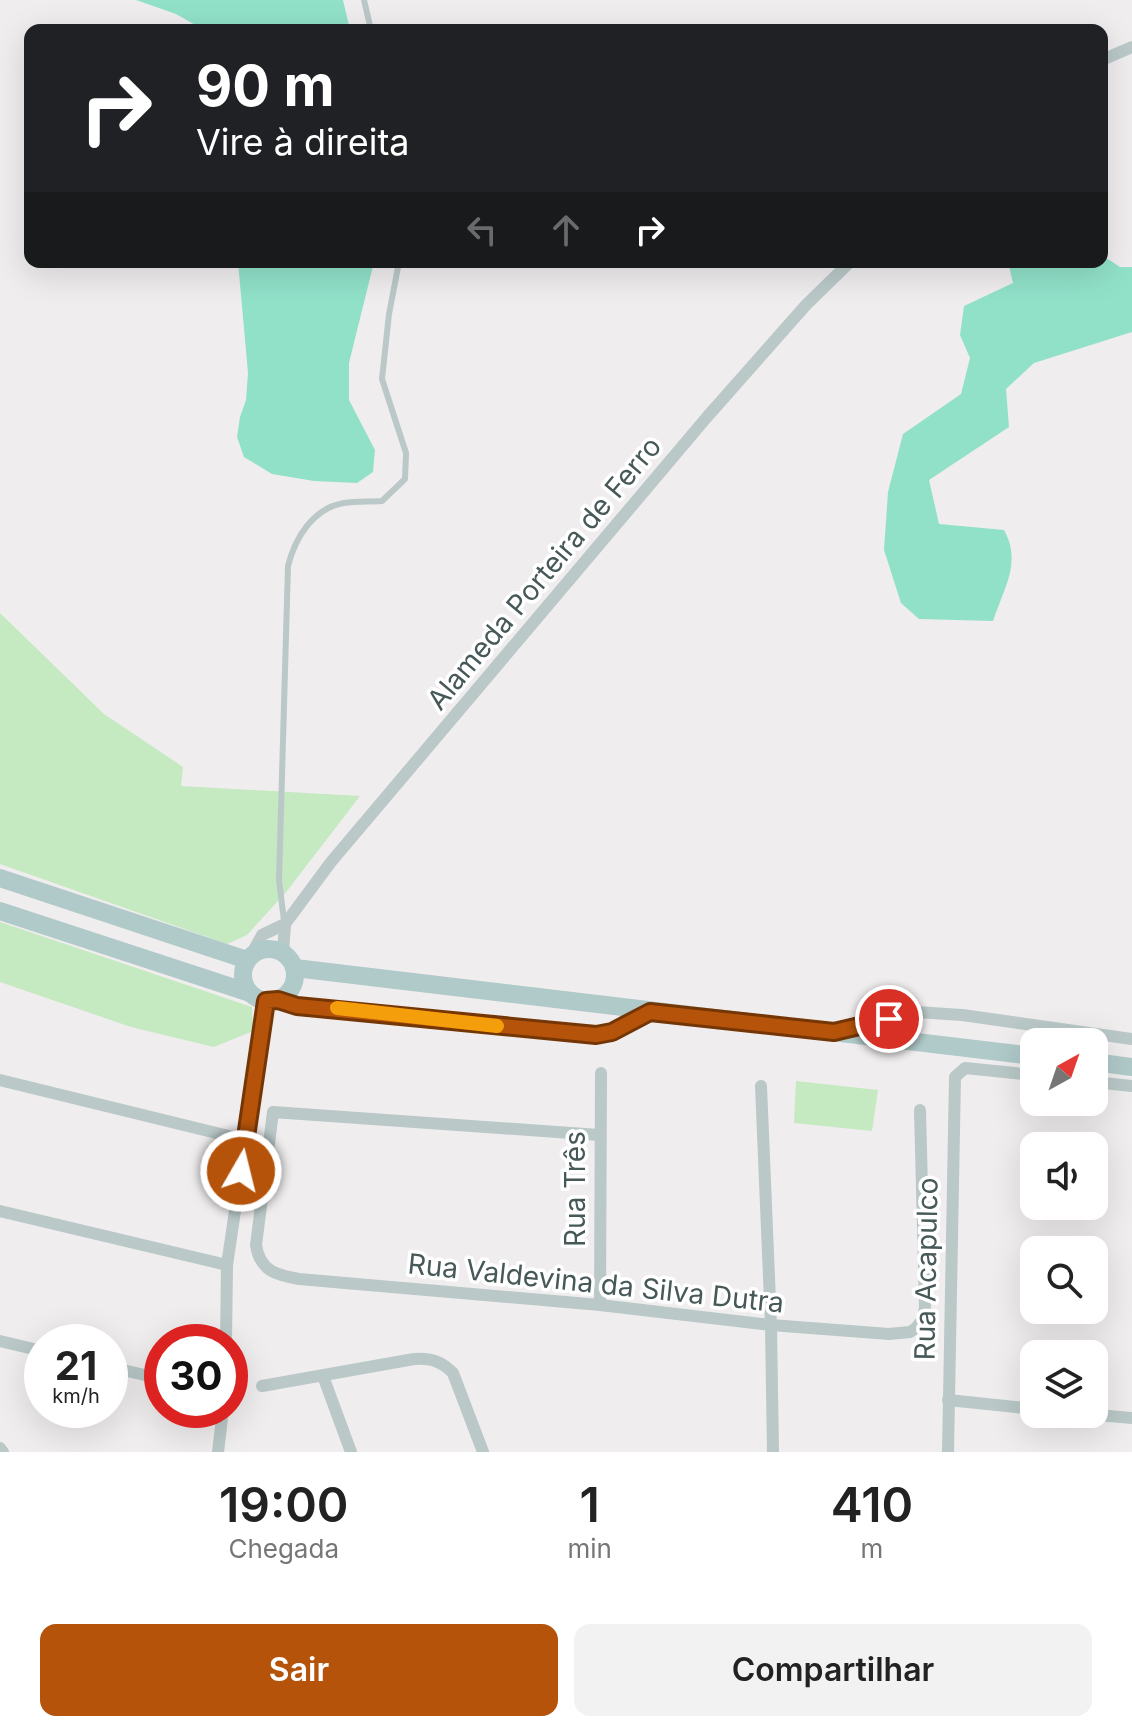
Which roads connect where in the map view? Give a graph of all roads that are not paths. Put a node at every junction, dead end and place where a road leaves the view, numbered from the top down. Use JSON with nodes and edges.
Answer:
{"nodes":[{"id":1,"x":364,"y":0,"type":"edge"},
{"id":2,"x":370,"y":24,"type":"edge"},
{"id":3,"x":1132,"y":47,"type":"edge"},
{"id":4,"x":1108,"y":57,"type":"edge"},
{"id":5,"x":398,"y":268,"type":"edge"},
{"id":6,"x":844,"y":268,"type":"edge"},
{"id":7,"x":0,"y":878,"type":"edge"},
{"id":8,"x":0,"y":911,"type":"edge"},
{"id":9,"x":285,"y":924,"type":"junction"},
{"id":10,"x":283,"y":952,"type":"junction"},
{"id":11,"x":249,"y":958,"type":"junction"},
{"id":12,"x":295,"y":968,"type":"junction"},
{"id":13,"x":433,"y":983,"type":"junction"},
{"id":14,"x":265,"y":998,"type":"junction"},
{"id":15,"x":650,"y":1012,"type":"junction"},
{"id":16,"x":428,"y":1019,"type":"junction"},
{"id":17,"x":834,"y":1032,"type":"junction"},
{"id":18,"x":1132,"y":1039,"type":"edge"},
{"id":19,"x":1020,"y":1054,"type":"edge"},
{"id":20,"x":1108,"y":1064,"type":"edge"},
{"id":21,"x":1132,"y":1067,"type":"edge"},
{"id":22,"x":601,"y":1073,"type":"dead end"},
{"id":23,"x":1020,"y":1074,"type":"edge"},
{"id":24,"x":0,"y":1080,"type":"edge"},
{"id":25,"x":1108,"y":1083,"type":"edge"},
{"id":26,"x":761,"y":1086,"type":"dead end"},
{"id":27,"x":1132,"y":1086,"type":"edge"},
{"id":28,"x":920,"y":1110,"type":"dead end"},
{"id":29,"x":599,"y":1135,"type":"junction"},
{"id":30,"x":245,"y":1140,"type":"junction"},
{"id":31,"x":0,"y":1211,"type":"edge"},
{"id":32,"x":227,"y":1265,"type":"junction"},
{"id":33,"x":600,"y":1305,"type":"junction"},
{"id":34,"x":226,"y":1324,"type":"edge"},
{"id":35,"x":771,"y":1325,"type":"junction"},
{"id":36,"x":0,"y":1341,"type":"edge"},
{"id":37,"x":24,"y":1347,"type":"edge"},
{"id":38,"x":323,"y":1376,"type":"junction"},
{"id":39,"x":262,"y":1386,"type":"dead end"},
{"id":40,"x":948,"y":1400,"type":"junction"},
{"id":41,"x":1020,"y":1408,"type":"edge"},
{"id":42,"x":1108,"y":1416,"type":"edge"},
{"id":43,"x":1132,"y":1418,"type":"edge"},
{"id":44,"x":221,"y":1428,"type":"edge"},
{"id":45,"x":218,"y":1452,"type":"edge"},
{"id":46,"x":351,"y":1452,"type":"edge"},
{"id":47,"x":483,"y":1452,"type":"edge"},
{"id":48,"x":773,"y":1452,"type":"edge"},
{"id":49,"x":948,"y":1452,"type":"edge"}],
"edges":[{"from":1,"to":2,"type":"lane"},
{"from":3,"to":4,"type":"street"},
{"from":5,"to":9,"type":"lane"},
{"from":6,"to":9,"type":"street","name":"Alameda Porteira de Ferro"},
{"from":7,"to":11,"type":"main road"},
{"from":8,"to":14,"type":"main road"},
{"from":9,"to":10,"type":"street"},
{"from":9,"to":11,"type":"street","name":"Alameda Porteira de Ferro"},
{"from":10,"to":11,"type":"main road"},
{"from":10,"to":12,"type":"main road"},
{"from":11,"to":14,"type":"main road"},
{"from":12,"to":13,"type":"main road"},
{"from":12,"to":14,"type":"main road"},
{"from":13,"to":15,"type":"main road"},
{"from":13,"to":16,"type":"main road"},
{"from":14,"to":16,"type":"main road"},
{"from":14,"to":30,"type":"street"},
{"from":15,"to":16,"type":"main road"},
{"from":15,"to":17,"type":"main road"},
{"from":17,"to":18,"type":"street"},
{"from":17,"to":19,"type":"main road"},
{"from":20,"to":21,"type":"main road"},
{"from":22,"to":29,"type":"street","name":"Rua Três"},
{"from":23,"to":40,"type":"street","name":"Rua Acapulco"},
{"from":24,"to":30,"type":"street"},
{"from":25,"to":27,"type":"street"},
{"from":26,"to":35,"type":"street"},
{"from":28,"to":35,"type":"street","name":"Rua Valdevina da Silva Dutra"},
{"from":29,"to":33,"type":"street","name":"Rua Três"},
{"from":29,"to":33,"type":"street","name":"Rua Valdevina da Silva Dutra"},
{"from":30,"to":32,"type":"street"},
{"from":31,"to":32,"type":"street"},
{"from":32,"to":34,"type":"street"},
{"from":33,"to":35,"type":"street","name":"Rua Valdevina da Silva Dutra"},
{"from":35,"to":48,"type":"street"},
{"from":36,"to":37,"type":"street"},
{"from":38,"to":39,"type":"street"},
{"from":38,"to":46,"type":"street"},
{"from":38,"to":47,"type":"street"},
{"from":40,"to":41,"type":"street"},
{"from":40,"to":49,"type":"street","name":"Rua Acapulco"},
{"from":42,"to":43,"type":"street"},
{"from":44,"to":45,"type":"street"}]}
